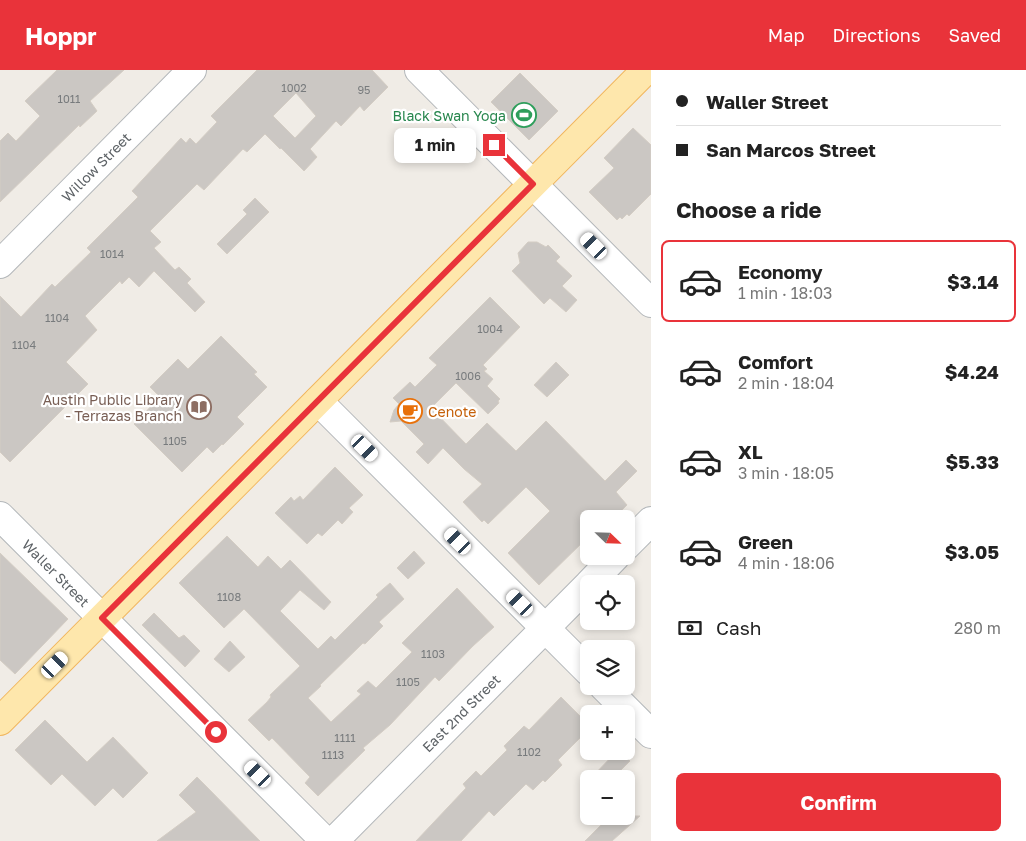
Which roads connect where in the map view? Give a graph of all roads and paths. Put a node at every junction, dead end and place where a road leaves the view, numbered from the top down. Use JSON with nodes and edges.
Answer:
{"nodes":[{"id":1,"x":192,"y":70,"type":"edge"},
{"id":2,"x":419,"y":70,"type":"edge"},
{"id":3,"x":646,"y":70,"type":"edge"},
{"id":4,"x":533,"y":184,"type":"junction"},
{"id":5,"x":0,"y":264,"type":"edge"},
{"id":6,"x":651,"y":303,"type":"edge"},
{"id":7,"x":318,"y":401,"type":"junction"},
{"id":8,"x":0,"y":516,"type":"edge"},
{"id":9,"x":651,"y":521,"type":"edge"},
{"id":10,"x":635,"y":537,"type":"edge"},
{"id":11,"x":607,"y":565,"type":"edge"},
{"id":12,"x":598,"y":575,"type":"edge"},
{"id":13,"x":580,"y":593,"type":"edge"},
{"id":14,"x":102,"y":618,"type":"junction"},
{"id":15,"x":545,"y":628,"type":"junction"},
{"id":16,"x":580,"y":663,"type":"edge"},
{"id":17,"x":612,"y":695,"type":"edge"},
{"id":18,"x":0,"y":721,"type":"edge"},
{"id":19,"x":651,"y":734,"type":"edge"},
{"id":20,"x":325,"y":841,"type":"edge"},
{"id":21,"x":334,"y":841,"type":"edge"}],
"edges":[{"from":1,"to":5,"type":"street","name":"Willow Street"},
{"from":2,"to":4,"type":"street"},
{"from":3,"to":4,"type":"main road"},
{"from":4,"to":6,"type":"street"},
{"from":4,"to":7,"type":"main road"},
{"from":7,"to":14,"type":"main road"},
{"from":7,"to":15,"type":"street"},
{"from":8,"to":14,"type":"street","name":"Waller Street"},
{"from":9,"to":10,"type":"street"},
{"from":11,"to":12,"type":"street","name":"East 2nd Street"},
{"from":13,"to":15,"type":"street","name":"East 2nd Street"},
{"from":14,"to":18,"type":"main road"},
{"from":14,"to":20,"type":"street","name":"Waller Street"},
{"from":15,"to":16,"type":"street"},
{"from":15,"to":21,"type":"street","name":"East 2nd Street"},
{"from":17,"to":19,"type":"street"}]}
